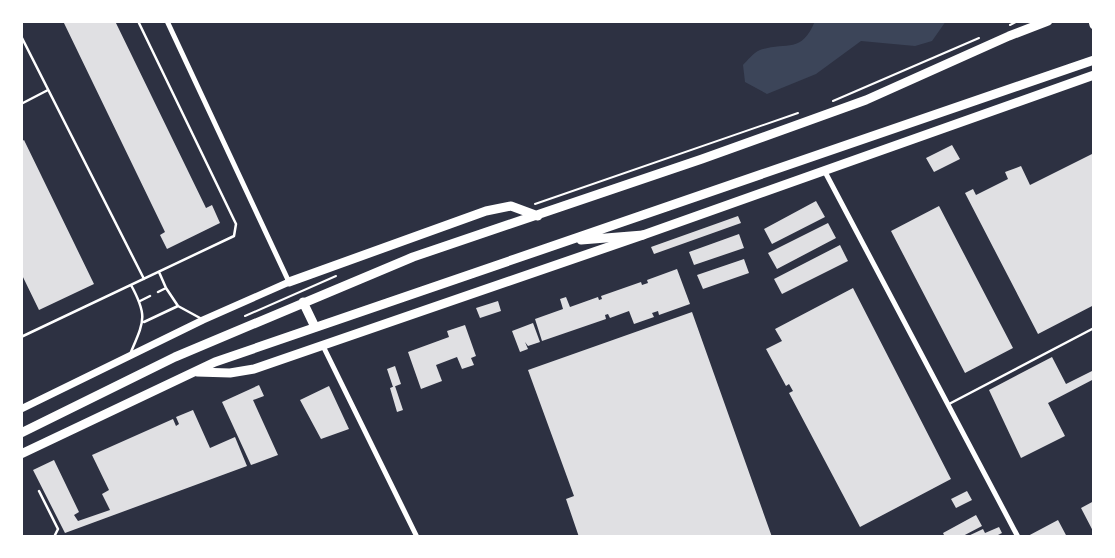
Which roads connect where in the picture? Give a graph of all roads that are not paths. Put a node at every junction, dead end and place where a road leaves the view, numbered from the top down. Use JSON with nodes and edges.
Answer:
{"nodes":[{"id":1,"x":138,"y":21,"type":"edge"},
{"id":2,"x":167,"y":21,"type":"edge"},
{"id":3,"x":1048,"y":21,"type":"edge"},
{"id":4,"x":21,"y":36,"type":"edge"},
{"id":5,"x":1094,"y":60,"type":"edge"},
{"id":6,"x":1094,"y":75,"type":"edge"},
{"id":7,"x":48,"y":90,"type":"junction"},
{"id":8,"x":21,"y":104,"type":"edge"},
{"id":9,"x":824,"y":170,"type":"junction"},
{"id":10,"x":538,"y":216,"type":"junction"},
{"id":11,"x":643,"y":235,"type":"junction"},
{"id":12,"x":562,"y":242,"type":"junction"},
{"id":13,"x":159,"y":272,"type":"junction"},
{"id":14,"x":144,"y":279,"type":"junction"},
{"id":15,"x":289,"y":282,"type":"junction"},
{"id":16,"x":131,"y":285,"type":"junction"},
{"id":17,"x":166,"y":288,"type":"junction"},
{"id":18,"x":158,"y":292,"type":"dead end"},
{"id":19,"x":150,"y":296,"type":"dead end"},
{"id":20,"x":140,"y":301,"type":"junction"},
{"id":21,"x":303,"y":302,"type":"junction"},
{"id":22,"x":178,"y":306,"type":"junction"},
{"id":23,"x":203,"y":320,"type":"junction"},
{"id":24,"x":144,"y":322,"type":"junction"},
{"id":25,"x":315,"y":327,"type":"junction"},
{"id":26,"x":1094,"y":328,"type":"edge"},
{"id":27,"x":21,"y":337,"type":"edge"},
{"id":28,"x":323,"y":346,"type":"junction"},
{"id":29,"x":129,"y":355,"type":"junction"},
{"id":30,"x":197,"y":372,"type":"junction"},
{"id":31,"x":949,"y":404,"type":"junction"},
{"id":32,"x":21,"y":409,"type":"edge"},
{"id":33,"x":21,"y":433,"type":"edge"},
{"id":34,"x":21,"y":454,"type":"edge"},
{"id":35,"x":39,"y":491,"type":"dead end"},
{"id":36,"x":37,"y":537,"type":"edge"},
{"id":37,"x":48,"y":537,"type":"edge"},
{"id":38,"x":54,"y":537,"type":"edge"},
{"id":39,"x":417,"y":537,"type":"edge"},
{"id":40,"x":1018,"y":537,"type":"edge"}],
"edges":[{"from":1,"to":13,"type":"lane"},
{"from":2,"to":15,"type":"street"},
{"from":3,"to":10,"type":"main road"},
{"from":4,"to":7,"type":"lane"},
{"from":5,"to":12,"type":"main road"},
{"from":6,"to":9,"type":"main road"},
{"from":7,"to":8,"type":"lane"},
{"from":7,"to":14,"type":"lane"},
{"from":9,"to":11,"type":"main road"},
{"from":9,"to":31,"type":"street"},
{"from":10,"to":15,"type":"main road"},
{"from":10,"to":21,"type":"main road"},
{"from":11,"to":12,"type":"main road"},
{"from":11,"to":28,"type":"main road"},
{"from":12,"to":25,"type":"main road"},
{"from":13,"to":14,"type":"lane"},
{"from":13,"to":17,"type":"lane"},
{"from":14,"to":16,"type":"lane"},
{"from":15,"to":23,"type":"street"},
{"from":16,"to":20,"type":"lane"},
{"from":16,"to":27,"type":"lane"},
{"from":17,"to":18,"type":"lane"},
{"from":17,"to":22,"type":"lane"},
{"from":19,"to":20,"type":"lane"},
{"from":20,"to":24,"type":"lane"},
{"from":21,"to":25,"type":"main road"},
{"from":21,"to":33,"type":"main road"},
{"from":22,"to":23,"type":"lane"},
{"from":22,"to":24,"type":"lane"},
{"from":23,"to":29,"type":"street"},
{"from":24,"to":29,"type":"lane"},
{"from":25,"to":30,"type":"main road"},
{"from":26,"to":31,"type":"lane"},
{"from":28,"to":30,"type":"main road"},
{"from":28,"to":39,"type":"street"},
{"from":29,"to":32,"type":"street"},
{"from":30,"to":34,"type":"main road"},
{"from":31,"to":40,"type":"street"},
{"from":35,"to":38,"type":"lane"},
{"from":36,"to":37,"type":"lane"}]}
